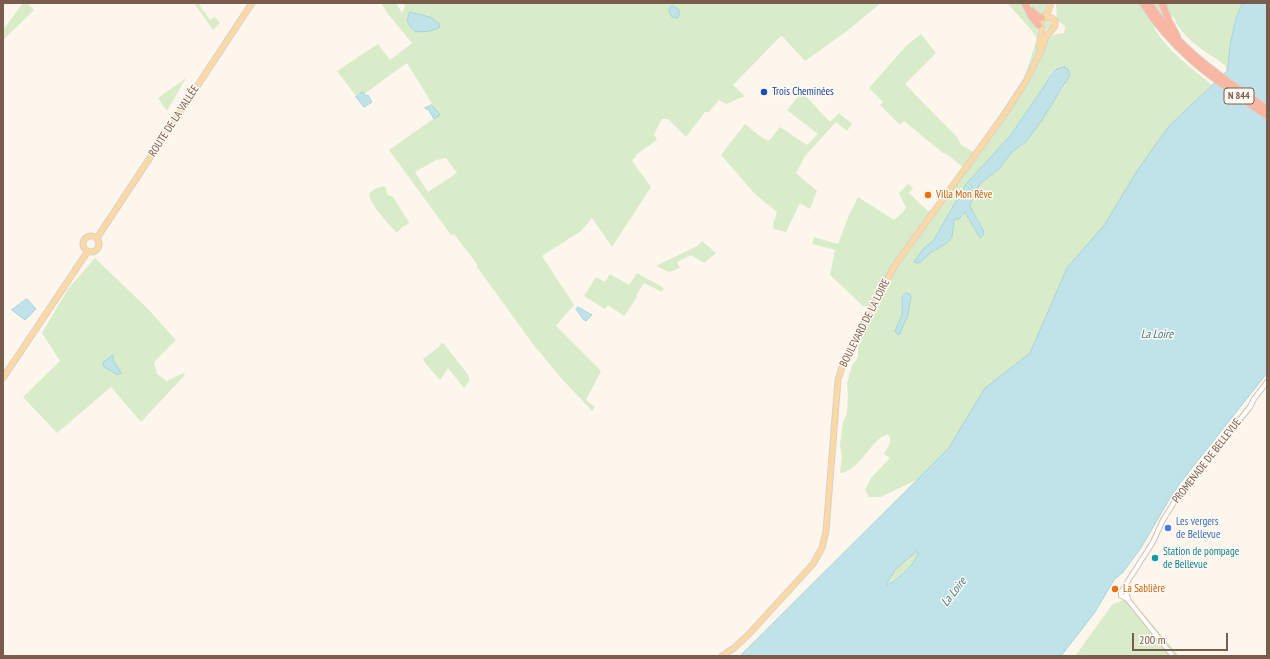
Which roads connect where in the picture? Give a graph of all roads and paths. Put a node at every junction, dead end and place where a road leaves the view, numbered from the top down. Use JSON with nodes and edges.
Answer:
{"nodes":[{"id":1,"x":252,"y":3,"type":"edge"},
{"id":2,"x":1025,"y":3,"type":"edge"},
{"id":3,"x":1028,"y":3,"type":"edge"},
{"id":4,"x":1051,"y":3,"type":"edge"},
{"id":5,"x":1143,"y":3,"type":"edge"},
{"id":6,"x":1149,"y":3,"type":"edge"},
{"id":7,"x":1162,"y":3,"type":"edge"},
{"id":8,"x":1044,"y":17,"type":"junction"},
{"id":9,"x":1054,"y":19,"type":"junction"},
{"id":10,"x":1165,"y":26,"type":"junction"},
{"id":11,"x":1041,"y":28,"type":"junction"},
{"id":12,"x":1050,"y":32,"type":"junction"},
{"id":13,"x":1034,"y":65,"type":"junction"},
{"id":14,"x":1213,"y":74,"type":"junction"},
{"id":15,"x":1267,"y":109,"type":"edge"},
{"id":16,"x":1267,"y":116,"type":"edge"},
{"id":17,"x":97,"y":238,"type":"junction"},
{"id":18,"x":88,"y":251,"type":"junction"},
{"id":19,"x":3,"y":378,"type":"edge"},
{"id":20,"x":1267,"y":382,"type":"edge"},
{"id":21,"x":722,"y":656,"type":"edge"},
{"id":22,"x":1173,"y":656,"type":"edge"}],
"edges":[{"from":1,"to":17,"type":"main road","name":"ROUTE DE LA VALLÉE"},
{"from":2,"to":11,"type":"highway"},
{"from":3,"to":8,"type":"highway"},
{"from":4,"to":8,"type":"main road"},
{"from":4,"to":9,"type":"main road"},
{"from":5,"to":10,"type":"highway","number":"N 844"},
{"from":6,"to":10,"type":"highway","number":"N 844"},
{"from":7,"to":10,"type":"highway"},
{"from":8,"to":9,"type":"main road"},
{"from":8,"to":11,"type":"main road"},
{"from":9,"to":12,"type":"main road"},
{"from":10,"to":14,"type":"highway","number":"N 844"},
{"from":10,"to":14,"type":"highway","number":"N 844"},
{"from":11,"to":12,"type":"main road"},
{"from":11,"to":13,"type":"main road","name":"BOULEVARD DE LA LOIRE"},
{"from":12,"to":13,"type":"main road","name":"BOULEVARD DE LA LOIRE"},
{"from":13,"to":21,"type":"main road","name":"BOULEVARD DE LA LOIRE"},
{"from":14,"to":15,"type":"highway","number":"N 844"},
{"from":14,"to":16,"type":"highway","number":"N 844"},
{"from":17,"to":18,"type":"main road"},
{"from":17,"to":18,"type":"main road"},
{"from":18,"to":19,"type":"main road"},
{"from":20,"to":22,"type":"street","name":"PROMENADE DE BELLEVUE"}]}
